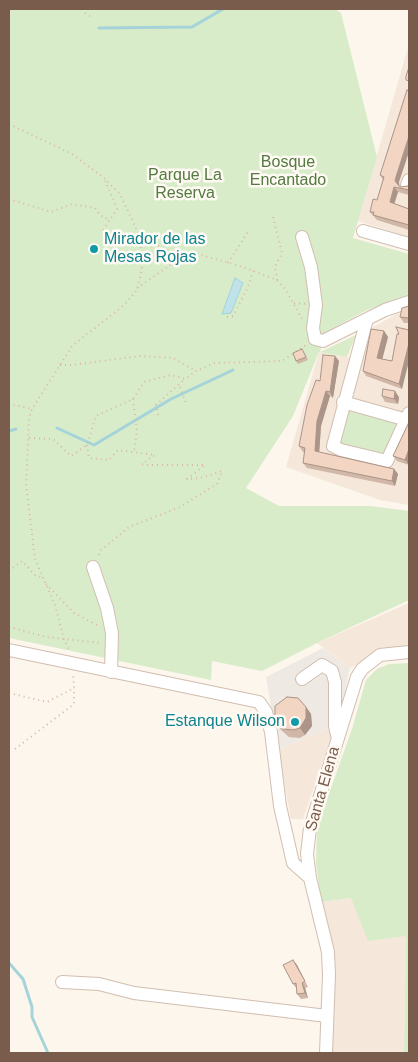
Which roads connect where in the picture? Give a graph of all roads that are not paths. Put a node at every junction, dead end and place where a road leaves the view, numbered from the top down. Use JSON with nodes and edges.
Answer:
{"nodes":[{"id":1,"x":363,"y":230,"type":"dead end"},
{"id":2,"x":302,"y":237,"type":"dead end"},
{"id":3,"x":409,"y":244,"type":"edge"},
{"id":4,"x":409,"y":302,"type":"edge"},
{"id":5,"x":367,"y":318,"type":"junction"},
{"id":6,"x":343,"y":402,"type":"junction"},
{"id":7,"x":408,"y":417,"type":"edge"},
{"id":8,"x":93,"y":566,"type":"road end"},
{"id":9,"x":9,"y":650,"type":"edge"},
{"id":10,"x":409,"y":652,"type":"edge"},
{"id":11,"x":111,"y":672,"type":"junction"},
{"id":12,"x":302,"y":679,"type":"dead end"},
{"id":13,"x":338,"y":737,"type":"junction"},
{"id":14,"x":310,"y":878,"type":"junction"},
{"id":15,"x":62,"y":982,"type":"dead end"},
{"id":16,"x":327,"y":1016,"type":"junction"},
{"id":17,"x":326,"y":1053,"type":"edge"}],
"edges":[{"from":1,"to":3,"type":"street"},
{"from":2,"to":5,"type":"street"},
{"from":4,"to":5,"type":"street"},
{"from":5,"to":6,"type":"street"},
{"from":6,"to":7,"type":"street"},
{"from":6,"to":7,"type":"street"},
{"from":8,"to":11,"type":"street"},
{"from":9,"to":11,"type":"street"},
{"from":10,"to":13,"type":"street","name":"Santa Elena"},
{"from":11,"to":14,"type":"street"},
{"from":12,"to":13,"type":"street"},
{"from":13,"to":14,"type":"street","name":"Santa Elena"},
{"from":14,"to":16,"type":"street","name":"Santa Elena"},
{"from":15,"to":16,"type":"street"},
{"from":16,"to":17,"type":"street","name":"Santa Elena"}]}
